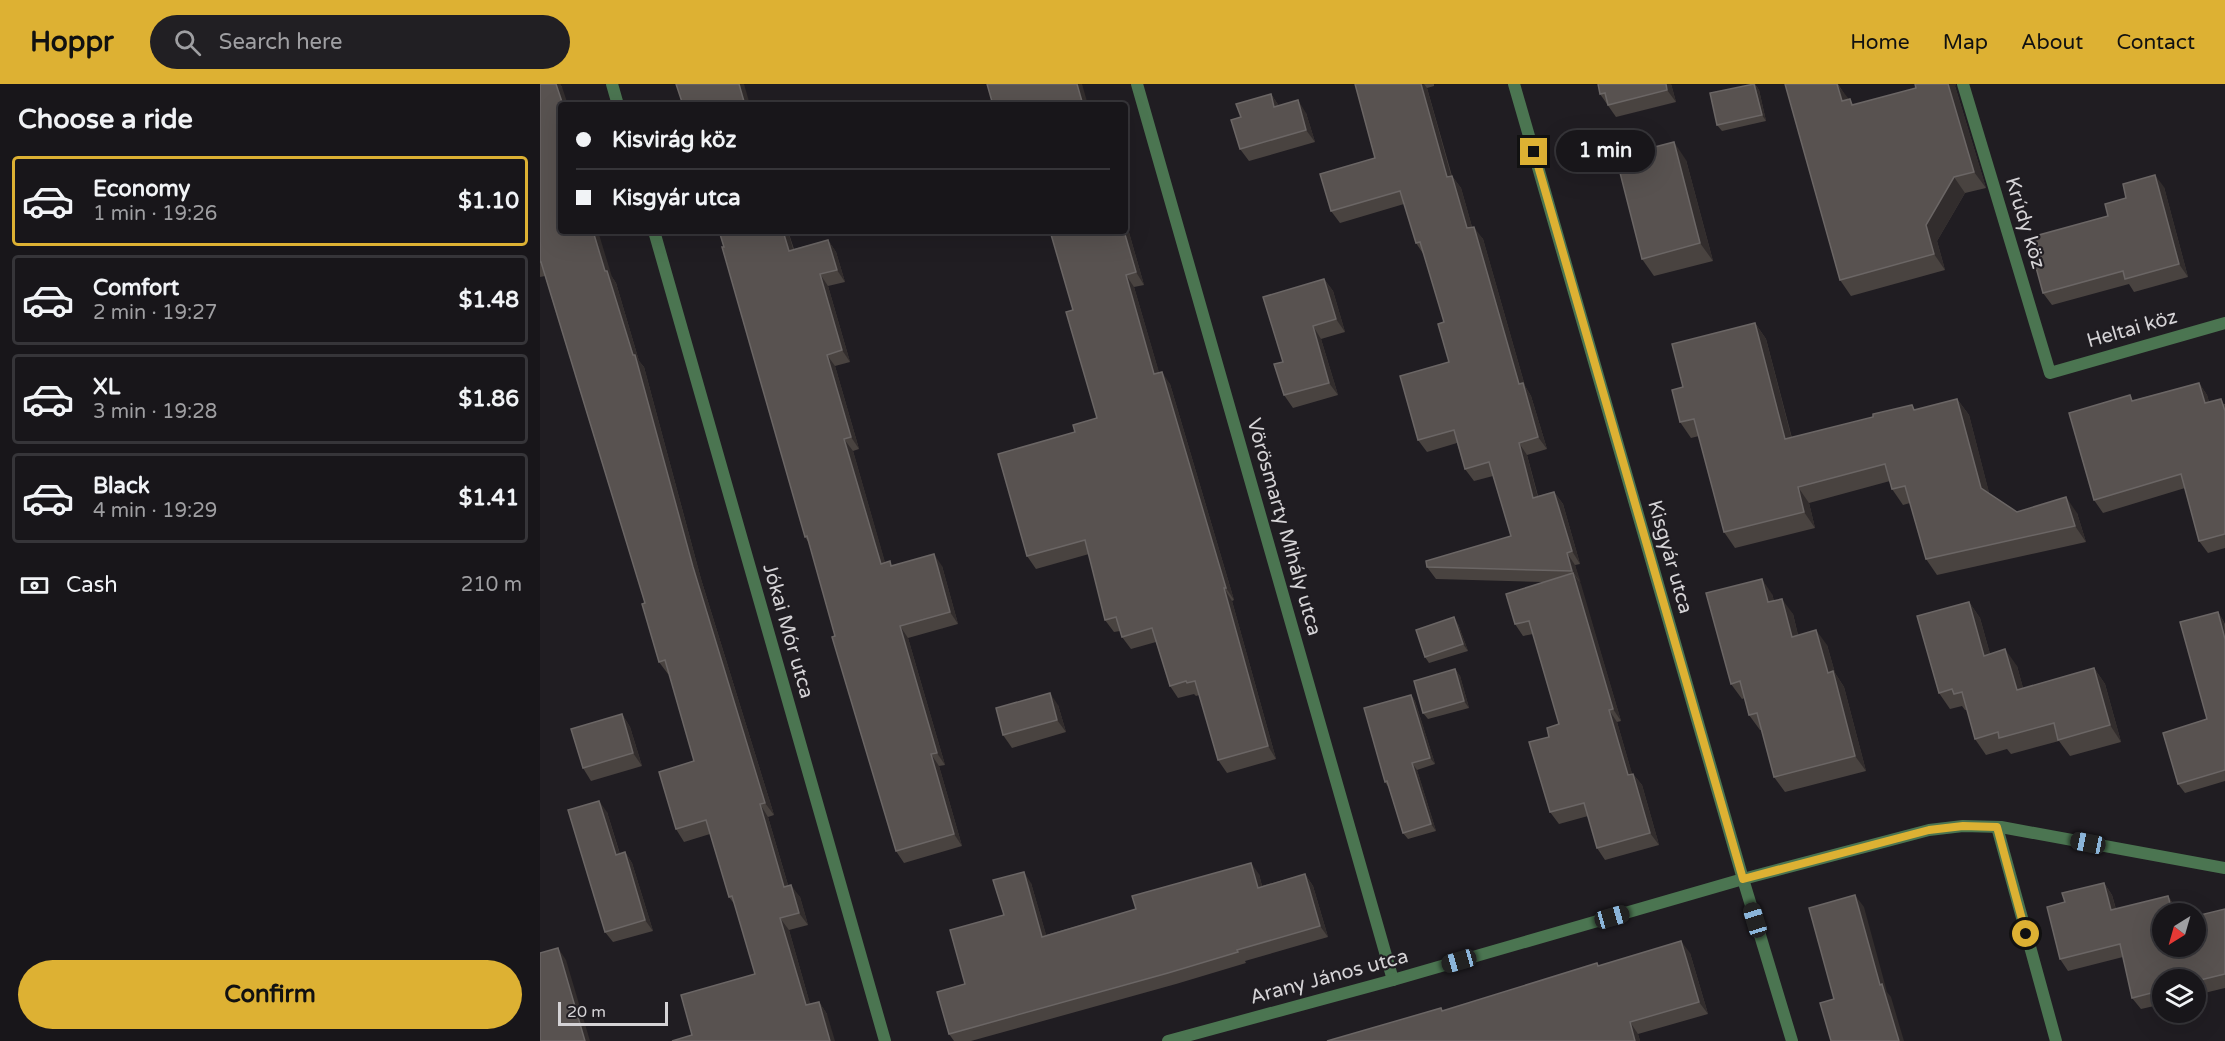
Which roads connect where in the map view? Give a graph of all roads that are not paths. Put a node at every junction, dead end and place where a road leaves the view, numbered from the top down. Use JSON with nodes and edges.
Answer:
{"nodes":[{"id":1,"x":612,"y":84,"type":"edge"},
{"id":2,"x":1137,"y":84,"type":"edge"},
{"id":3,"x":1514,"y":84,"type":"edge"},
{"id":4,"x":1963,"y":84,"type":"edge"},
{"id":5,"x":617,"y":102,"type":"edge"},
{"id":6,"x":655,"y":234,"type":"edge"},
{"id":7,"x":2225,"y":323,"type":"edge"},
{"id":8,"x":2050,"y":373,"type":"joint"},
{"id":9,"x":1997,"y":827,"type":"junction"},
{"id":10,"x":2225,"y":868,"type":"edge"},
{"id":11,"x":1743,"y":879,"type":"junction"},
{"id":12,"x":1393,"y":980,"type":"junction"},
{"id":13,"x":885,"y":1041,"type":"edge"},
{"id":14,"x":1168,"y":1041,"type":"edge"},
{"id":15,"x":1792,"y":1041,"type":"edge"},
{"id":16,"x":2056,"y":1041,"type":"edge"}],
"edges":[{"from":1,"to":5,"type":"street"},
{"from":2,"to":12,"type":"street","name":"Vörösmarty Mihály utca"},
{"from":3,"to":11,"type":"street","name":"Kisgyár utca"},
{"from":4,"to":8,"type":"street","name":"Krúdy köz"},
{"from":6,"to":13,"type":"street","name":"Jókai Mór utca"},
{"from":7,"to":8,"type":"street","name":"Heltai köz"},
{"from":9,"to":10,"type":"street","name":"Arany János utca"},
{"from":9,"to":11,"type":"street","name":"Arany János utca"},
{"from":9,"to":16,"type":"street"},
{"from":11,"to":12,"type":"street","name":"Arany János utca"},
{"from":11,"to":15,"type":"street","name":"Kisgyár utca"},
{"from":12,"to":14,"type":"street","name":"Arany János utca"}]}
